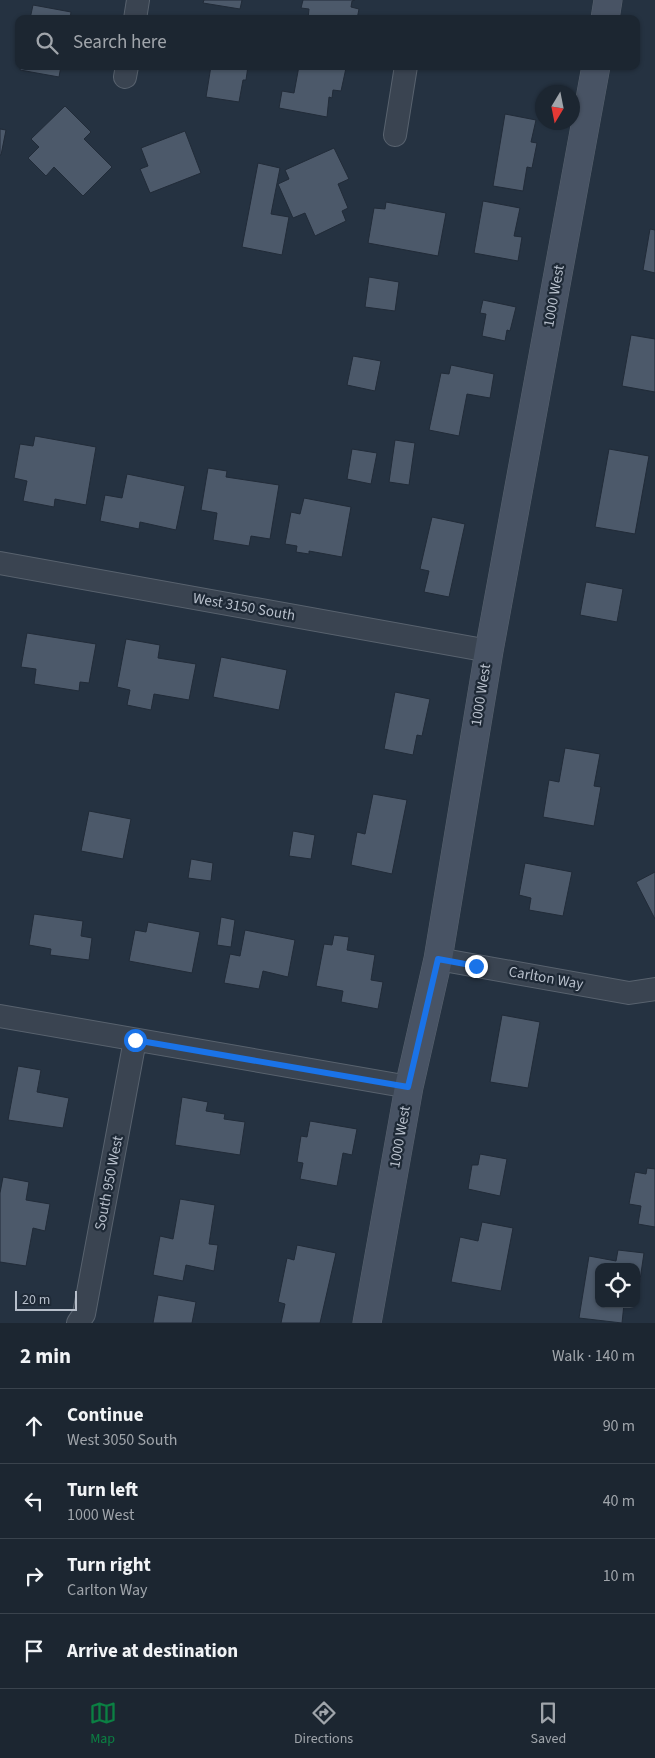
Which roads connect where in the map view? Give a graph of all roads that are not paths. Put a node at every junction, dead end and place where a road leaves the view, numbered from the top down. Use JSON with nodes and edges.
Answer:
{"nodes":[{"id":1,"x":138,"y":0,"type":"edge"},
{"id":2,"x":608,"y":0,"type":"edge"},
{"id":3,"x":136,"y":15,"type":"edge"},
{"id":4,"x":606,"y":15,"type":"edge"},
{"id":5,"x":405,"y":70,"type":"edge"},
{"id":6,"x":595,"y":70,"type":"edge"},
{"id":7,"x":395,"y":135,"type":"dead end"},
{"id":8,"x":0,"y":563,"type":"edge"},
{"id":9,"x":489,"y":651,"type":"junction"},
{"id":10,"x":438,"y":959,"type":"junction"},
{"id":11,"x":655,"y":989,"type":"edge"},
{"id":12,"x":0,"y":1016,"type":"edge"},
{"id":13,"x":135,"y":1040,"type":"junction"},
{"id":14,"x":408,"y":1087,"type":"junction"},
{"id":15,"x":78,"y":1323,"type":"edge"},
{"id":16,"x":367,"y":1323,"type":"edge"}],
"edges":[{"from":1,"to":3,"type":"street"},
{"from":2,"to":4,"type":"main road"},
{"from":5,"to":7,"type":"street"},
{"from":6,"to":9,"type":"main road","name":"1000 West"},
{"from":8,"to":9,"type":"street","name":"West 3150 South"},
{"from":9,"to":10,"type":"main road","name":"1000 West"},
{"from":10,"to":11,"type":"street","name":"Carlton Way"},
{"from":10,"to":14,"type":"main road","name":"1000 West"},
{"from":12,"to":13,"type":"street"},
{"from":13,"to":14,"type":"street"},
{"from":13,"to":15,"type":"street","name":"South 950 West"},
{"from":14,"to":16,"type":"main road","name":"1000 West"}]}
